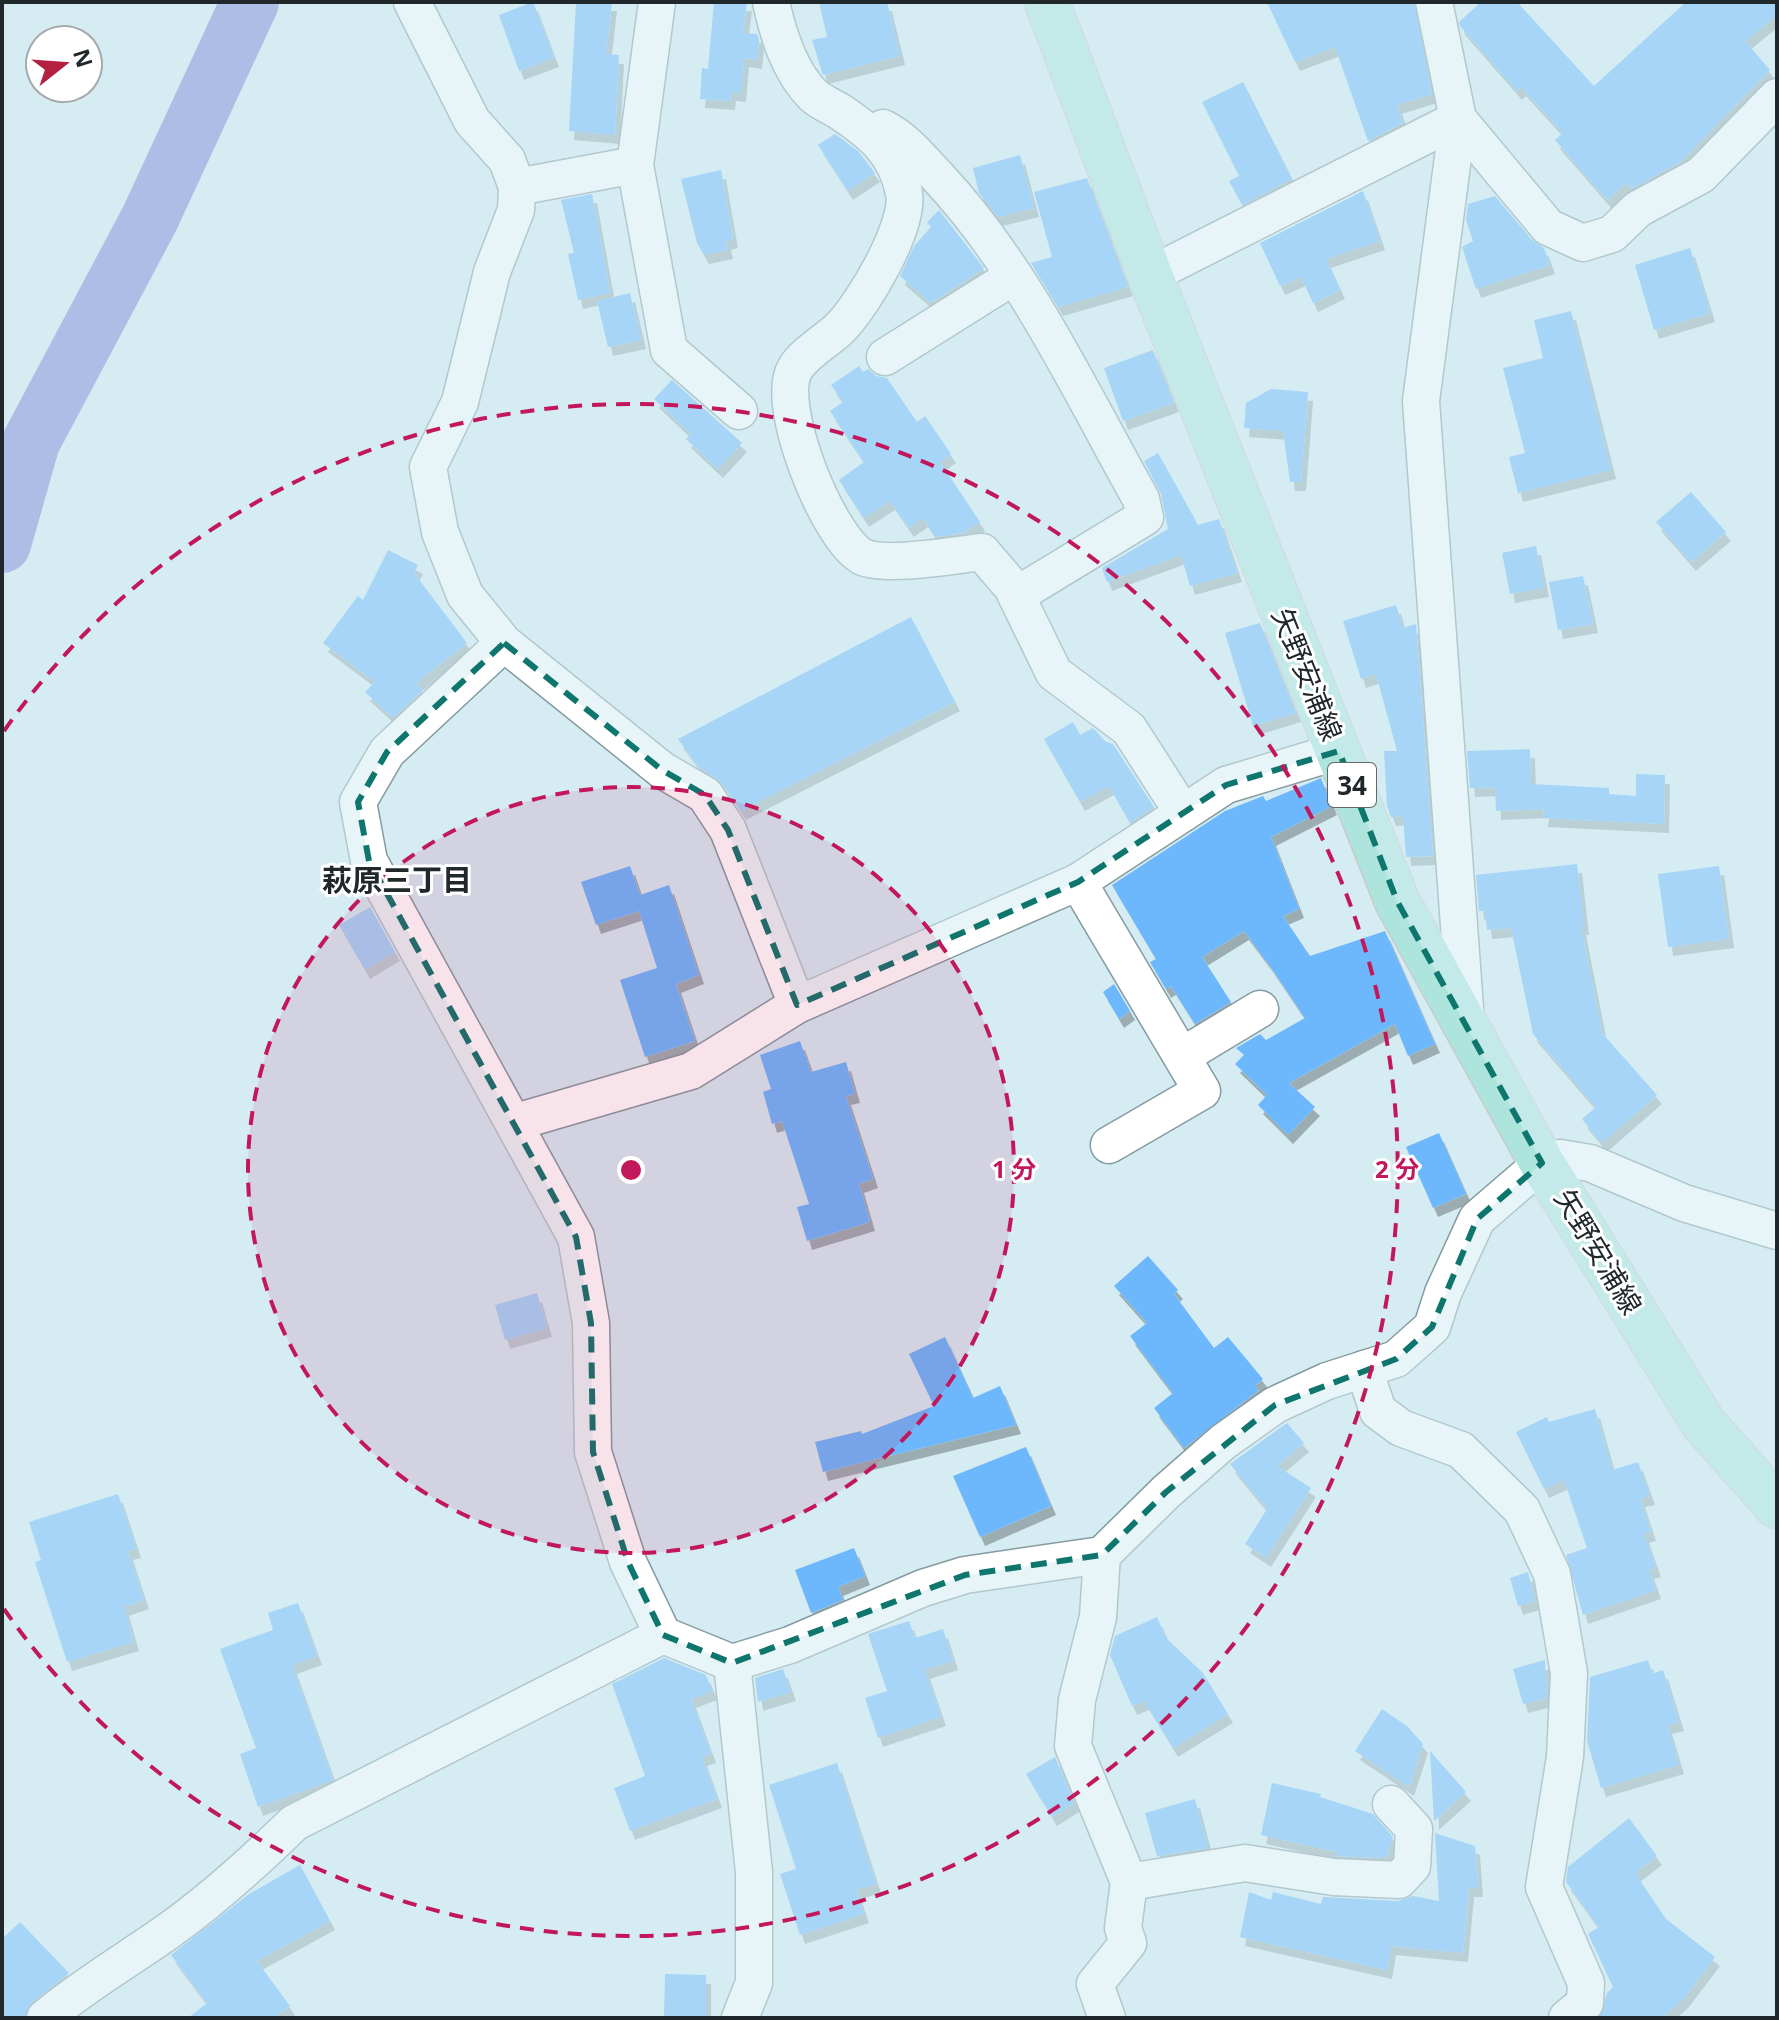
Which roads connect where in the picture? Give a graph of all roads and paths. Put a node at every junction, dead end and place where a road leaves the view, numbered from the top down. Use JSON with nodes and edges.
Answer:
{"nodes":[{"id":1,"x":412,"y":2,"type":"edge"},
{"id":2,"x":657,"y":2,"type":"edge"},
{"id":3,"x":771,"y":2,"type":"edge"},
{"id":4,"x":1047,"y":2,"type":"edge"},
{"id":5,"x":1434,"y":2,"type":"edge"},
{"id":6,"x":1777,"y":97,"type":"edge"},
{"id":7,"x":1458,"y":119,"type":"junction"},
{"id":8,"x":870,"y":131,"type":"junction"},
{"id":9,"x":635,"y":165,"type":"junction"},
{"id":10,"x":517,"y":187,"type":"junction"},
{"id":11,"x":1150,"y":275,"type":"junction"},
{"id":12,"x":1014,"y":276,"type":"junction"},
{"id":13,"x":885,"y":357,"type":"dead end"},
{"id":14,"x":739,"y":411,"type":"dead end"},
{"id":15,"x":1017,"y":595,"type":"junction"},
{"id":16,"x":504,"y":643,"type":"junction"},
{"id":17,"x":1339,"y":751,"type":"junction"},
{"id":18,"x":1183,"y":813,"type":"junction"},
{"id":19,"x":1078,"y":882,"type":"junction"},
{"id":20,"x":797,"y":1005,"type":"junction"},
{"id":21,"x":1260,"y":1009,"type":"dead end"},
{"id":22,"x":1466,"y":1029,"type":"junction"},
{"id":23,"x":1182,"y":1056,"type":"junction"},
{"id":24,"x":516,"y":1122,"type":"junction"},
{"id":25,"x":1109,"y":1145,"type":"dead end"},
{"id":26,"x":1542,"y":1163,"type":"junction"},
{"id":27,"x":1777,"y":1231,"type":"edge"},
{"id":28,"x":1364,"y":1369,"type":"junction"},
{"id":29,"x":1777,"y":1506,"type":"edge"},
{"id":30,"x":1102,"y":1555,"type":"junction"},
{"id":31,"x":663,"y":1635,"type":"junction"},
{"id":32,"x":732,"y":1663,"type":"junction"},
{"id":33,"x":1391,"y":1804,"type":"dead end"},
{"id":34,"x":1129,"y":1882,"type":"junction"},
{"id":35,"x":45,"y":2018,"type":"edge"},
{"id":36,"x":740,"y":2018,"type":"edge"},
{"id":37,"x":1107,"y":2018,"type":"edge"},
{"id":38,"x":1567,"y":2018,"type":"edge"}],
"edges":[{"from":1,"to":10,"type":"street"},
{"from":2,"to":9,"type":"street"},
{"from":3,"to":8,"type":"street"},
{"from":4,"to":11,"type":"main road","name":"矢野安浦線","number":"34"},
{"from":5,"to":7,"type":"street"},
{"from":6,"to":7,"type":"street"},
{"from":7,"to":11,"type":"street"},
{"from":7,"to":22,"type":"street"},
{"from":8,"to":12,"type":"street"},
{"from":8,"to":15,"type":"street"},
{"from":9,"to":10,"type":"street"},
{"from":9,"to":14,"type":"street"},
{"from":10,"to":16,"type":"street"},
{"from":11,"to":17,"type":"main road","name":"矢野安浦線","number":"34"},
{"from":12,"to":13,"type":"street"},
{"from":12,"to":15,"type":"street"},
{"from":15,"to":18,"type":"street"},
{"from":16,"to":20,"type":"street"},
{"from":16,"to":24,"type":"street"},
{"from":17,"to":18,"type":"street"},
{"from":17,"to":22,"type":"main road","name":"矢野安浦線","number":"34"},
{"from":18,"to":19,"type":"street"},
{"from":19,"to":20,"type":"street"},
{"from":19,"to":23,"type":"street"},
{"from":20,"to":24,"type":"street"},
{"from":21,"to":23,"type":"street"},
{"from":22,"to":26,"type":"main road","name":"矢野安浦線","number":"34"},
{"from":23,"to":25,"type":"street"},
{"from":24,"to":31,"type":"street"},
{"from":26,"to":27,"type":"street"},
{"from":26,"to":28,"type":"street"},
{"from":26,"to":29,"type":"main road","name":"矢野安浦線","number":"34"},
{"from":28,"to":30,"type":"street"},
{"from":28,"to":38,"type":"street"},
{"from":30,"to":32,"type":"street"},
{"from":30,"to":34,"type":"street"},
{"from":31,"to":32,"type":"street"},
{"from":31,"to":35,"type":"street"},
{"from":32,"to":36,"type":"street"},
{"from":33,"to":34,"type":"street"},
{"from":34,"to":37,"type":"street"}]}
